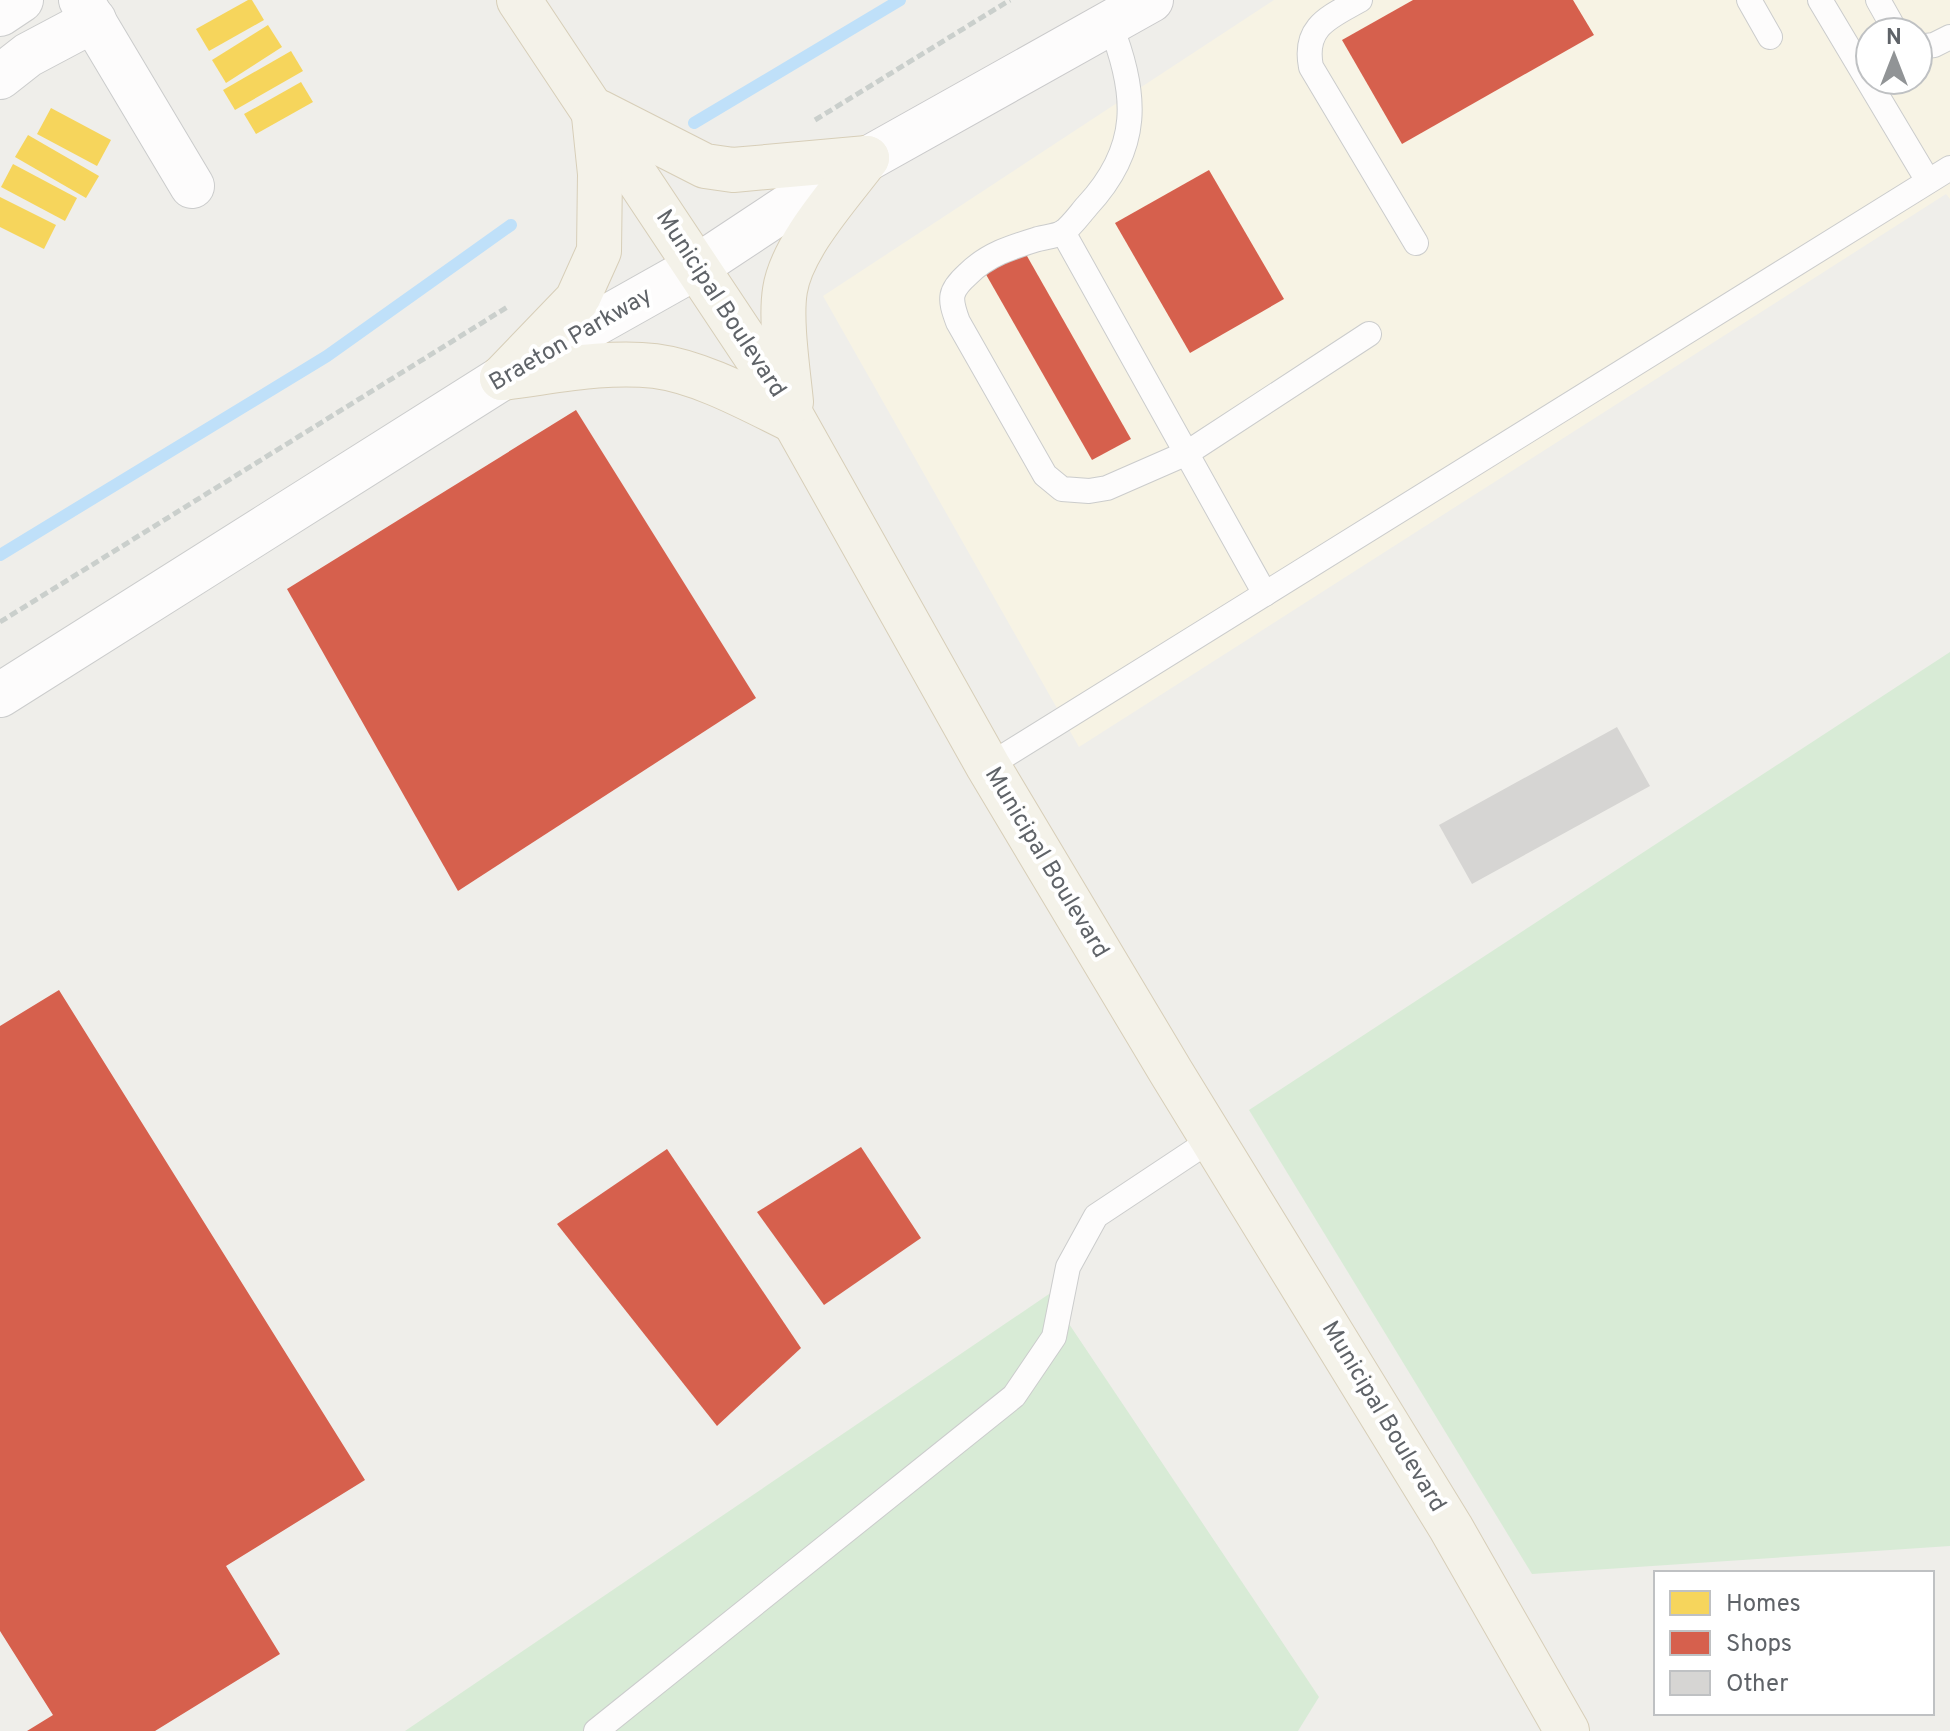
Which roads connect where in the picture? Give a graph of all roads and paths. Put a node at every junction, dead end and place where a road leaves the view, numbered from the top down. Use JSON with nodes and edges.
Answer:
{"nodes":[{"id":1,"x":21,"y":0,"type":"edge"},
{"id":2,"x":519,"y":0,"type":"edge"},
{"id":3,"x":1151,"y":0,"type":"edge"},
{"id":4,"x":1360,"y":0,"type":"edge"},
{"id":5,"x":1749,"y":0,"type":"edge"},
{"id":6,"x":1820,"y":0,"type":"edge"},
{"id":7,"x":88,"y":10,"type":"edge"},
{"id":8,"x":0,"y":14,"type":"edge"},
{"id":9,"x":1110,"y":24,"type":"junction"},
{"id":10,"x":1770,"y":37,"type":"dead end"},
{"id":11,"x":0,"y":77,"type":"edge"},
{"id":12,"x":593,"y":109,"type":"junction"},
{"id":13,"x":867,"y":158,"type":"junction"},
{"id":14,"x":1950,"y":168,"type":"edge"},
{"id":15,"x":1928,"y":181,"type":"junction"},
{"id":16,"x":192,"y":186,"type":"dead end"},
{"id":17,"x":1063,"y":232,"type":"junction"},
{"id":18,"x":1416,"y":243,"type":"dead end"},
{"id":19,"x":698,"y":266,"type":"junction"},
{"id":20,"x":1369,"y":334,"type":"dead end"},
{"id":21,"x":502,"y":378,"type":"junction"},
{"id":22,"x":792,"y":420,"type":"junction"},
{"id":23,"x":1187,"y":453,"type":"junction"},
{"id":24,"x":1265,"y":594,"type":"junction"},
{"id":25,"x":0,"y":695,"type":"edge"},
{"id":26,"x":988,"y":766,"type":"junction"},
{"id":27,"x":1212,"y":1139,"type":"junction"},
{"id":28,"x":596,"y":1731,"type":"edge"},
{"id":29,"x":1567,"y":1731,"type":"edge"}],
"edges":[{"from":1,"to":8,"type":"street"},
{"from":2,"to":12,"type":"main road","name":"Municipal Boulevard"},
{"from":3,"to":9,"type":"street","name":"Braeton Parkway"},
{"from":4,"to":18,"type":"lane"},
{"from":5,"to":10,"type":"lane"},
{"from":6,"to":15,"type":"lane"},
{"from":7,"to":11,"type":"street"},
{"from":7,"to":16,"type":"street"},
{"from":9,"to":13,"type":"street","name":"Braeton Parkway"},
{"from":9,"to":17,"type":"lane"},
{"from":12,"to":13,"type":"main road"},
{"from":12,"to":19,"type":"main road","name":"Municipal Boulevard"},
{"from":12,"to":21,"type":"main road"},
{"from":13,"to":19,"type":"street","name":"Braeton Parkway"},
{"from":13,"to":22,"type":"main road"},
{"from":14,"to":15,"type":"lane"},
{"from":15,"to":24,"type":"lane"},
{"from":17,"to":23,"type":"lane"},
{"from":17,"to":23,"type":"lane"},
{"from":19,"to":21,"type":"street","name":"Braeton Parkway"},
{"from":19,"to":22,"type":"main road","name":"Municipal Boulevard"},
{"from":20,"to":23,"type":"lane"},
{"from":21,"to":22,"type":"main road"},
{"from":21,"to":25,"type":"street","name":"Braeton Parkway"},
{"from":22,"to":26,"type":"main road","name":"Municipal Boulevard"},
{"from":23,"to":24,"type":"lane"},
{"from":24,"to":26,"type":"lane"},
{"from":26,"to":27,"type":"main road","name":"Municipal Boulevard"},
{"from":27,"to":28,"type":"lane"},
{"from":27,"to":29,"type":"main road","name":"Municipal Boulevard"}]}
